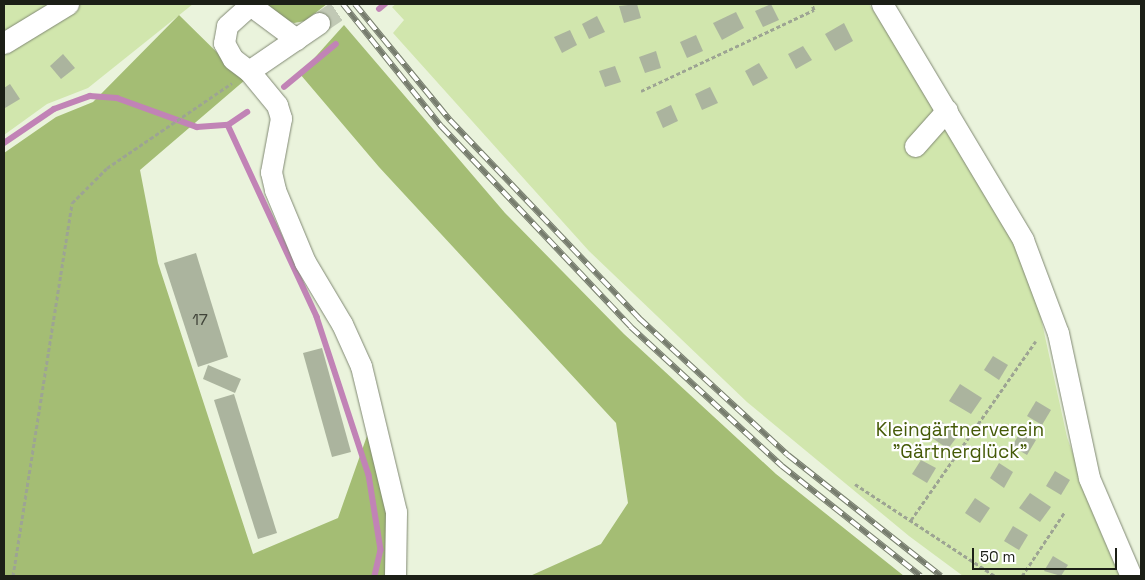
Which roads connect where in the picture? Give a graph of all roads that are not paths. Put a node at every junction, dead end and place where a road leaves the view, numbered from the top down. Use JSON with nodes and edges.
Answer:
{"nodes":[{"id":1,"x":68,"y":4,"type":"edge"},
{"id":2,"x":249,"y":4,"type":"edge"},
{"id":3,"x":882,"y":4,"type":"edge"},
{"id":4,"x":319,"y":23,"type":"tunnel mouth"},
{"id":5,"x":296,"y":39,"type":"junction"},
{"id":6,"x":4,"y":43,"type":"edge"},
{"id":7,"x":249,"y":71,"type":"junction"},
{"id":8,"x":947,"y":110,"type":"junction"},
{"id":9,"x":915,"y":146,"type":"dead end"},
{"id":10,"x":395,"y":576,"type":"edge"},
{"id":11,"x":1131,"y":576,"type":"edge"}],
"edges":[{"from":1,"to":6,"type":"street"},
{"from":2,"to":5,"type":"street"},
{"from":2,"to":7,"type":"street"},
{"from":3,"to":8,"type":"street"},
{"from":4,"to":5,"type":"street"},
{"from":5,"to":7,"type":"street"},
{"from":7,"to":10,"type":"street"},
{"from":8,"to":9,"type":"street"},
{"from":8,"to":11,"type":"street"}]}
